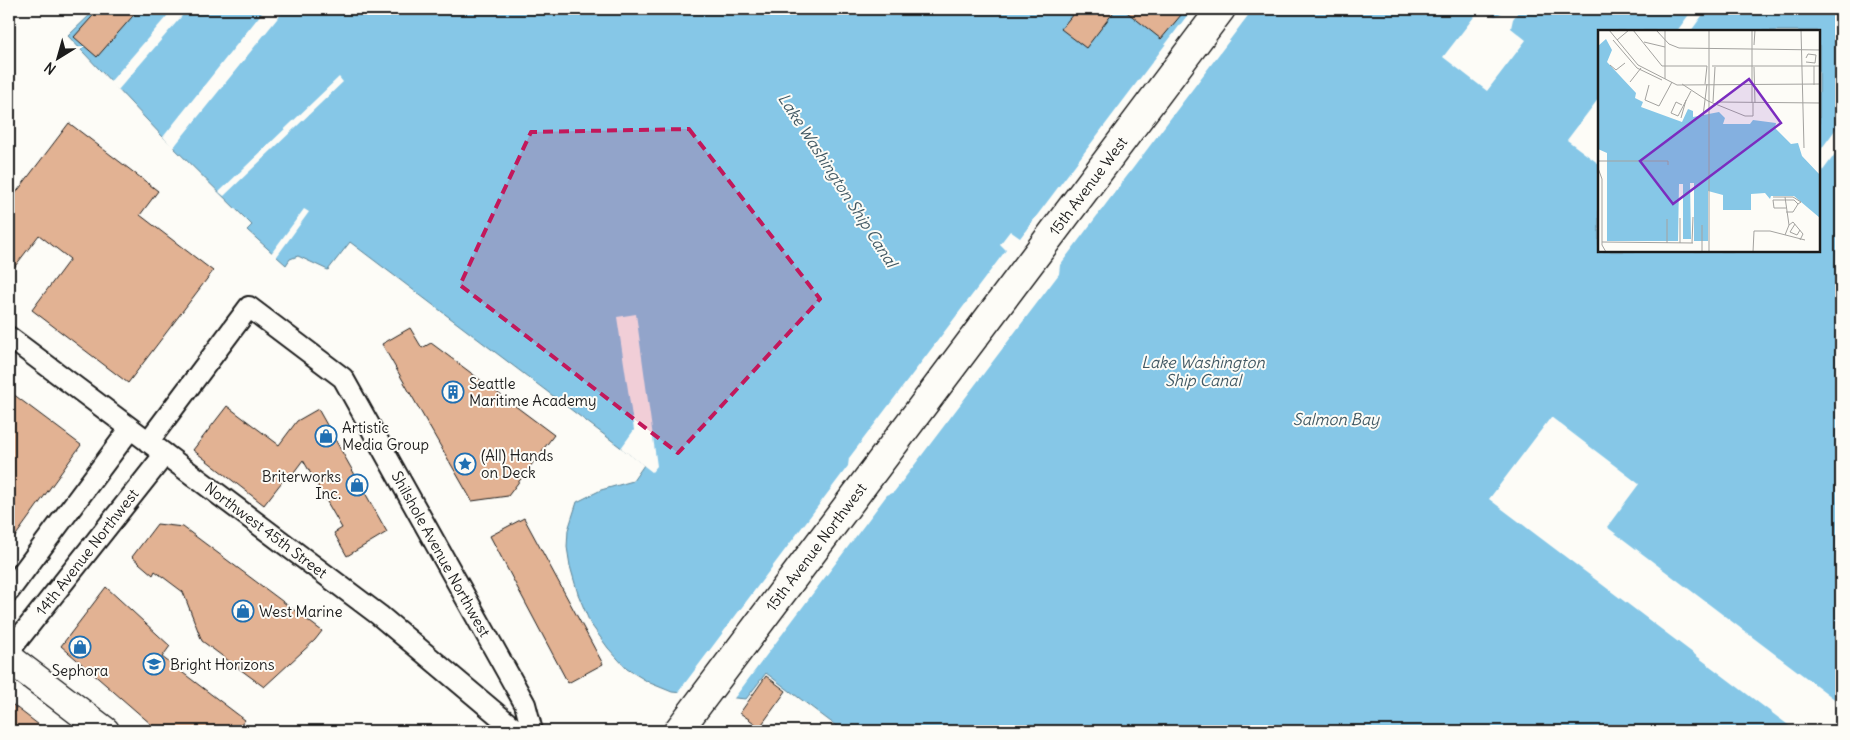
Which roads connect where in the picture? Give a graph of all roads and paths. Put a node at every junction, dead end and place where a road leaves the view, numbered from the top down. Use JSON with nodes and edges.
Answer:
{"nodes":[{"id":1,"x":1221,"y":9,"type":"edge"},
{"id":2,"x":9,"y":337,"type":"edge"},
{"id":3,"x":954,"y":363,"type":"joint"},
{"id":4,"x":130,"y":429,"type":"junction"},
{"id":5,"x":148,"y":442,"type":"junction"},
{"id":6,"x":164,"y":454,"type":"junction"},
{"id":7,"x":9,"y":591,"type":"edge"},
{"id":8,"x":9,"y":651,"type":"edge"},
{"id":9,"x":9,"y":658,"type":"edge"},
{"id":10,"x":105,"y":731,"type":"edge"},
{"id":11,"x":517,"y":731,"type":"edge"},
{"id":12,"x":532,"y":731,"type":"edge"},
{"id":13,"x":678,"y":731,"type":"edge"}],
"edges":[{"from":1,"to":3,"type":"main road","name":"15th Avenue West"},
{"from":2,"to":4,"type":"street","name":"Northwest 45th Street"},
{"from":3,"to":13,"type":"main road","name":"15th Avenue Northwest"},
{"from":4,"to":5,"type":"street","name":"Northwest 45th Street"},
{"from":4,"to":7,"type":"street"},
{"from":5,"to":6,"type":"street","name":"Northwest 45th Street"},
{"from":5,"to":12,"type":"street","name":"Shilshole Avenue Northwest"},
{"from":6,"to":8,"type":"street","name":"14th Avenue Northwest"},
{"from":6,"to":11,"type":"street","name":"Northwest 45th Street"},
{"from":9,"to":10,"type":"main road"}]}
